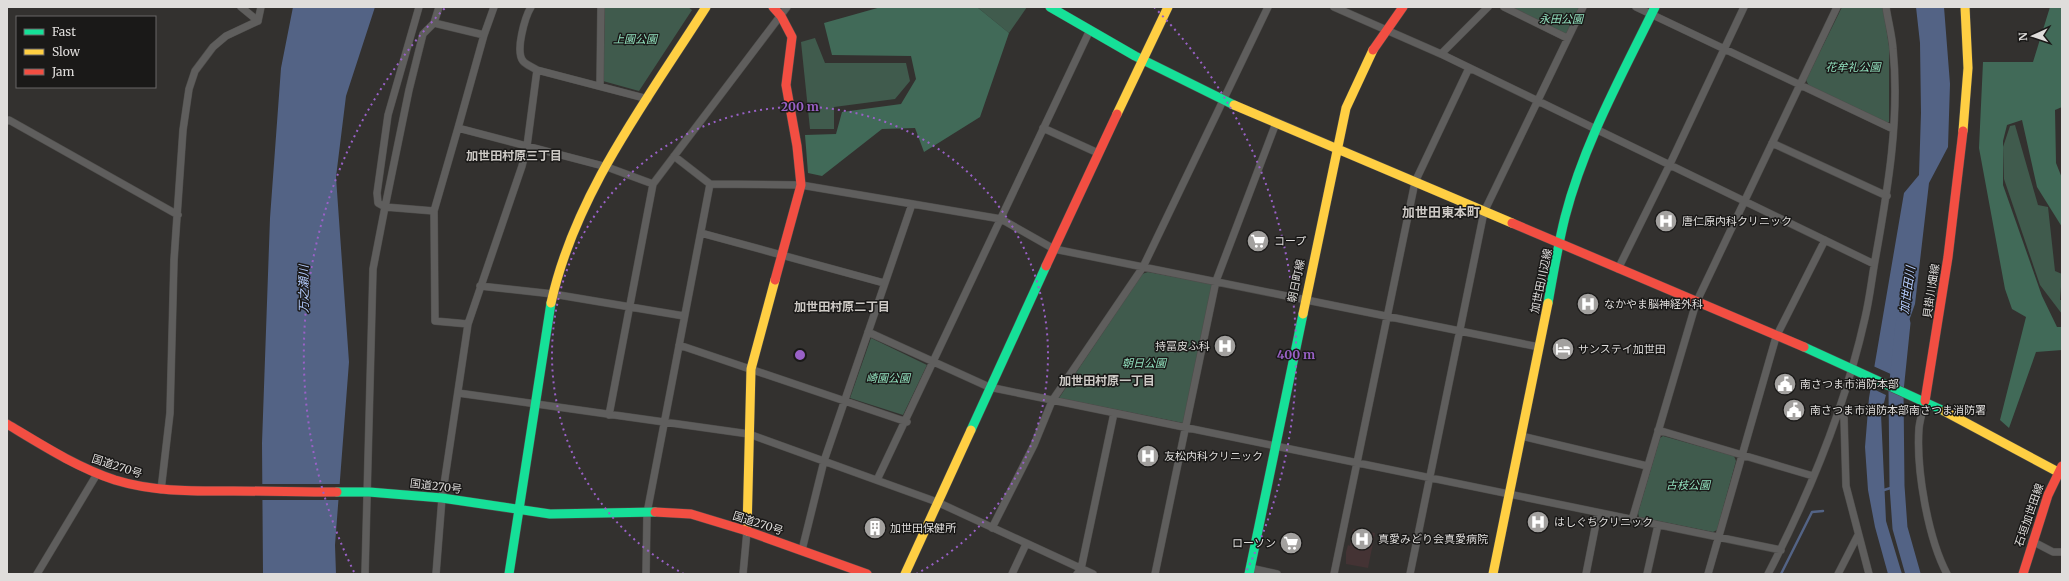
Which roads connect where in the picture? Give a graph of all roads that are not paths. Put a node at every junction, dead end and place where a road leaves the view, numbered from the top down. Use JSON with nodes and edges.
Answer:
{"nodes":[{"id":1,"x":241,"y":7,"type":"edge"},
{"id":2,"x":262,"y":7,"type":"edge"},
{"id":3,"x":419,"y":7,"type":"edge"},
{"id":4,"x":439,"y":7,"type":"edge"},
{"id":5,"x":494,"y":7,"type":"edge"},
{"id":6,"x":531,"y":7,"type":"edge"},
{"id":7,"x":601,"y":7,"type":"edge"},
{"id":8,"x":773,"y":7,"type":"edge"},
{"id":9,"x":787,"y":7,"type":"edge"},
{"id":10,"x":1050,"y":7,"type":"edge"},
{"id":11,"x":1168,"y":7,"type":"edge"},
{"id":12,"x":1268,"y":7,"type":"edge"},
{"id":13,"x":1334,"y":7,"type":"edge"},
{"id":14,"x":1402,"y":7,"type":"edge"},
{"id":15,"x":1488,"y":7,"type":"edge"},
{"id":16,"x":1504,"y":7,"type":"edge"},
{"id":17,"x":1583,"y":7,"type":"edge"},
{"id":18,"x":1636,"y":7,"type":"edge"},
{"id":19,"x":1744,"y":7,"type":"edge"},
{"id":20,"x":1837,"y":7,"type":"edge"},
{"id":21,"x":1886,"y":7,"type":"edge"},
{"id":22,"x":1965,"y":7,"type":"edge"},
{"id":23,"x":703,"y":8,"type":"edge"},
{"id":24,"x":1654,"y":11,"type":"edge"},
{"id":25,"x":781,"y":16,"type":"junction"},
{"id":26,"x":258,"y":21,"type":"junction"},
{"id":27,"x":434,"y":24,"type":"junction"},
{"id":28,"x":1385,"y":29,"type":"junction"},
{"id":29,"x":1089,"y":32,"type":"junction"},
{"id":30,"x":484,"y":35,"type":"junction"},
{"id":31,"x":1567,"y":38,"type":"junction"},
{"id":32,"x":1724,"y":49,"type":"junction"},
{"id":33,"x":1441,"y":54,"type":"junction"},
{"id":34,"x":1142,"y":60,"type":"junction"},
{"id":35,"x":1469,"y":68,"type":"junction"},
{"id":36,"x":537,"y":70,"type":"junction"},
{"id":37,"x":1800,"y":84,"type":"junction"},
{"id":38,"x":600,"y":85,"type":"junction"},
{"id":39,"x":648,"y":99,"type":"junction"},
{"id":40,"x":1223,"y":100,"type":"junction"},
{"id":41,"x":1538,"y":101,"type":"junction"},
{"id":42,"x":7,"y":121,"type":"edge"},
{"id":43,"x":1276,"y":124,"type":"junction"},
{"id":44,"x":458,"y":128,"type":"junction"},
{"id":45,"x":1043,"y":128,"type":"junction"},
{"id":46,"x":1597,"y":129,"type":"junction"},
{"id":47,"x":1893,"y":129,"type":"junction"},
{"id":48,"x":1772,"y":143,"type":"junction"},
{"id":49,"x":527,"y":146,"type":"junction"},
{"id":50,"x":1336,"y":149,"type":"junction"},
{"id":51,"x":1098,"y":153,"type":"junction"},
{"id":52,"x":674,"y":156,"type":"junction"},
{"id":53,"x":1670,"y":164,"type":"junction"},
{"id":54,"x":607,"y":167,"type":"junction"},
{"id":55,"x":1415,"y":182,"type":"junction"},
{"id":56,"x":653,"y":184,"type":"junction"},
{"id":57,"x":710,"y":184,"type":"junction"},
{"id":58,"x":801,"y":185,"type":"junction"},
{"id":59,"x":1887,"y":196,"type":"junction"},
{"id":60,"x":1745,"y":200,"type":"junction"},
{"id":61,"x":912,"y":204,"type":"junction"},
{"id":62,"x":385,"y":207,"type":"junction"},
{"id":63,"x":434,"y":211,"type":"junction"},
{"id":64,"x":1484,"y":212,"type":"junction"},
{"id":65,"x":178,"y":215,"type":"junction"},
{"id":66,"x":1001,"y":219,"type":"junction"},
{"id":67,"x":701,"y":233,"type":"junction"},
{"id":68,"x":1825,"y":240,"type":"junction"},
{"id":69,"x":1560,"y":245,"type":"junction"},
{"id":70,"x":1054,"y":249,"type":"junction"},
{"id":71,"x":782,"y":254,"type":"junction"},
{"id":72,"x":1874,"y":264,"type":"junction"},
{"id":73,"x":1143,"y":267,"type":"junction"},
{"id":74,"x":1618,"y":269,"type":"junction"},
{"id":75,"x":1216,"y":281,"type":"junction"},
{"id":76,"x":884,"y":283,"type":"junction"},
{"id":77,"x":480,"y":286,"type":"junction"},
{"id":78,"x":553,"y":294,"type":"junction"},
{"id":79,"x":1305,"y":300,"type":"junction"},
{"id":80,"x":1696,"y":303,"type":"junction"},
{"id":81,"x":628,"y":307,"type":"junction"},
{"id":82,"x":684,"y":316,"type":"junction"},
{"id":83,"x":1386,"y":316,"type":"junction"},
{"id":84,"x":468,"y":324,"type":"junction"},
{"id":85,"x":1459,"y":331,"type":"junction"},
{"id":86,"x":868,"y":332,"type":"junction"},
{"id":87,"x":1776,"y":337,"type":"junction"},
{"id":88,"x":679,"y":345,"type":"junction"},
{"id":89,"x":1539,"y":347,"type":"junction"},
{"id":90,"x":934,"y":362,"type":"junction"},
{"id":91,"x":751,"y":369,"type":"junction"},
{"id":92,"x":1856,"y":370,"type":"junction"},
{"id":93,"x":989,"y":387,"type":"junction"},
{"id":94,"x":458,"y":393,"type":"junction"},
{"id":95,"x":844,"y":400,"type":"junction"},
{"id":96,"x":1922,"y":400,"type":"junction"},
{"id":97,"x":1052,"y":401,"type":"junction"},
{"id":98,"x":533,"y":404,"type":"junction"},
{"id":99,"x":1839,"y":410,"type":"junction"},
{"id":100,"x":1114,"y":413,"type":"junction"},
{"id":101,"x":609,"y":415,"type":"junction"},
{"id":102,"x":907,"y":422,"type":"junction"},
{"id":103,"x":664,"y":423,"type":"junction"},
{"id":104,"x":7,"y":424,"type":"edge"},
{"id":105,"x":1185,"y":426,"type":"junction"},
{"id":106,"x":1658,"y":430,"type":"junction"},
{"id":107,"x":749,"y":434,"type":"junction"},
{"id":108,"x":1521,"y":436,"type":"junction"},
{"id":109,"x":1275,"y":446,"type":"junction"},
{"id":110,"x":1742,"y":456,"type":"junction"},
{"id":111,"x":824,"y":461,"type":"junction"},
{"id":112,"x":1357,"y":463,"type":"junction"},
{"id":113,"x":1648,"y":466,"type":"junction"},
{"id":114,"x":2060,"y":469,"type":"edge"},
{"id":115,"x":97,"y":474,"type":"junction"},
{"id":116,"x":1813,"y":476,"type":"junction"},
{"id":117,"x":1431,"y":477,"type":"junction"},
{"id":118,"x":877,"y":480,"type":"junction"},
{"id":119,"x":166,"y":490,"type":"junction"},
{"id":120,"x":366,"y":492,"type":"junction"},
{"id":121,"x":1509,"y":494,"type":"junction"},
{"id":122,"x":442,"y":498,"type":"junction"},
{"id":123,"x":937,"y":502,"type":"junction"},
{"id":124,"x":517,"y":509,"type":"junction"},
{"id":125,"x":647,"y":513,"type":"junction"},
{"id":126,"x":1598,"y":513,"type":"junction"},
{"id":127,"x":1632,"y":520,"type":"junction"},
{"id":128,"x":1658,"y":525,"type":"junction"},
{"id":129,"x":992,"y":528,"type":"junction"},
{"id":130,"x":747,"y":531,"type":"junction"},
{"id":131,"x":1858,"y":535,"type":"junction"},
{"id":132,"x":1719,"y":538,"type":"junction"},
{"id":133,"x":2032,"y":541,"type":"junction"},
{"id":134,"x":1026,"y":544,"type":"junction"},
{"id":135,"x":802,"y":550,"type":"junction"},
{"id":136,"x":1780,"y":550,"type":"junction"},
{"id":137,"x":2062,"y":552,"type":"edge"},
{"id":138,"x":1079,"y":571,"type":"edge"},
{"id":139,"x":1249,"y":571,"type":"edge"},
{"id":140,"x":37,"y":574,"type":"edge"},
{"id":141,"x":365,"y":574,"type":"edge"},
{"id":142,"x":436,"y":574,"type":"edge"},
{"id":143,"x":509,"y":574,"type":"edge"},
{"id":144,"x":646,"y":574,"type":"edge"},
{"id":145,"x":743,"y":574,"type":"edge"},
{"id":146,"x":866,"y":574,"type":"edge"},
{"id":147,"x":905,"y":574,"type":"edge"},
{"id":148,"x":1012,"y":574,"type":"edge"},
{"id":149,"x":1092,"y":574,"type":"edge"},
{"id":150,"x":1155,"y":574,"type":"edge"},
{"id":151,"x":1277,"y":574,"type":"edge"},
{"id":152,"x":1334,"y":574,"type":"edge"},
{"id":153,"x":1410,"y":574,"type":"edge"},
{"id":154,"x":1493,"y":574,"type":"edge"},
{"id":155,"x":1586,"y":574,"type":"edge"},
{"id":156,"x":1647,"y":574,"type":"edge"},
{"id":157,"x":1708,"y":574,"type":"edge"},
{"id":158,"x":1768,"y":574,"type":"edge"},
{"id":159,"x":1838,"y":574,"type":"edge"},
{"id":160,"x":1869,"y":574,"type":"edge"},
{"id":161,"x":1947,"y":574,"type":"edge"},
{"id":162,"x":2023,"y":574,"type":"edge"}],
"edges":[{"from":1,"to":26,"type":"street"},
{"from":2,"to":26,"type":"street"},
{"from":3,"to":62,"type":"street"},
{"from":4,"to":27,"type":"street"},
{"from":5,"to":30,"type":"street"},
{"from":6,"to":36,"type":"street"},
{"from":7,"to":38,"type":"street"},
{"from":8,"to":25,"type":"main road"},
{"from":9,"to":25,"type":"street"},
{"from":10,"to":29,"type":"main road"},
{"from":11,"to":34,"type":"main road"},
{"from":12,"to":40,"type":"street"},
{"from":13,"to":28,"type":"street"},
{"from":14,"to":28,"type":"main road","name":"朝日町線"},
{"from":15,"to":33,"type":"street"},
{"from":16,"to":31,"type":"street"},
{"from":17,"to":31,"type":"street"},
{"from":18,"to":24,"type":"street"},
{"from":19,"to":32,"type":"street"},
{"from":20,"to":37,"type":"street"},
{"from":21,"to":47,"type":"street"},
{"from":22,"to":96,"type":"main road","name":"貝掛川畑線"},
{"from":23,"to":39,"type":"main road"},
{"from":24,"to":32,"type":"street"},
{"from":24,"to":46,"type":"main road","name":"加世田川辺線"},
{"from":25,"to":52,"type":"street"},
{"from":25,"to":58,"type":"main road"},
{"from":26,"to":65,"type":"street"},
{"from":27,"to":30,"type":"street"},
{"from":27,"to":62,"type":"street"},
{"from":28,"to":33,"type":"street"},
{"from":28,"to":50,"type":"main road","name":"朝日町線"},
{"from":29,"to":34,"type":"main road"},
{"from":29,"to":45,"type":"street"},
{"from":30,"to":44,"type":"street"},
{"from":31,"to":41,"type":"street"},
{"from":32,"to":37,"type":"street"},
{"from":32,"to":53,"type":"street"},
{"from":33,"to":35,"type":"street"},
{"from":34,"to":40,"type":"main road"},
{"from":34,"to":51,"type":"main road"},
{"from":35,"to":41,"type":"street"},
{"from":35,"to":55,"type":"street"},
{"from":36,"to":38,"type":"street"},
{"from":36,"to":49,"type":"street"},
{"from":37,"to":47,"type":"street"},
{"from":37,"to":48,"type":"street"},
{"from":38,"to":39,"type":"street"},
{"from":39,"to":54,"type":"main road"},
{"from":40,"to":43,"type":"main road"},
{"from":40,"to":73,"type":"street"},
{"from":41,"to":46,"type":"street"},
{"from":41,"to":64,"type":"street"},
{"from":42,"to":65,"type":"street"},
{"from":43,"to":50,"type":"main road"},
{"from":43,"to":75,"type":"street"},
{"from":44,"to":49,"type":"street"},
{"from":44,"to":63,"type":"street"},
{"from":45,"to":51,"type":"street"},
{"from":45,"to":66,"type":"street"},
{"from":46,"to":53,"type":"street"},
{"from":46,"to":69,"type":"main road","name":"加世田川辺線"},
{"from":47,"to":59,"type":"street"},
{"from":48,"to":59,"type":"street"},
{"from":48,"to":60,"type":"street"},
{"from":49,"to":54,"type":"street"},
{"from":49,"to":77,"type":"street"},
{"from":50,"to":55,"type":"main road"},
{"from":50,"to":79,"type":"main road","name":"朝日町線"},
{"from":51,"to":70,"type":"main road"},
{"from":52,"to":56,"type":"street"},
{"from":52,"to":57,"type":"street"},
{"from":53,"to":60,"type":"street"},
{"from":53,"to":74,"type":"street"},
{"from":54,"to":56,"type":"street"},
{"from":54,"to":78,"type":"main road"},
{"from":55,"to":64,"type":"main road"},
{"from":55,"to":83,"type":"street"},
{"from":56,"to":81,"type":"street"},
{"from":57,"to":58,"type":"street"},
{"from":57,"to":67,"type":"street"},
{"from":58,"to":61,"type":"street"},
{"from":58,"to":71,"type":"main road"},
{"from":59,"to":72,"type":"street"},
{"from":60,"to":68,"type":"street"},
{"from":60,"to":80,"type":"street"},
{"from":61,"to":66,"type":"street"},
{"from":61,"to":76,"type":"street"},
{"from":62,"to":63,"type":"street"},
{"from":62,"to":120,"type":"street"},
{"from":63,"to":84,"type":"street"},
{"from":64,"to":69,"type":"main road"},
{"from":64,"to":85,"type":"street"},
{"from":65,"to":119,"type":"street"},
{"from":66,"to":70,"type":"street"},
{"from":66,"to":90,"type":"street"},
{"from":67,"to":71,"type":"street"},
{"from":67,"to":82,"type":"street"},
{"from":68,"to":72,"type":"street"},
{"from":68,"to":87,"type":"street"},
{"from":69,"to":74,"type":"main road"},
{"from":69,"to":89,"type":"main road","name":"加世田川辺線"},
{"from":70,"to":73,"type":"street"},
{"from":70,"to":93,"type":"main road"},
{"from":71,"to":76,"type":"street"},
{"from":71,"to":91,"type":"main road"},
{"from":72,"to":92,"type":"street"},
{"from":73,"to":75,"type":"street"},
{"from":73,"to":97,"type":"street"},
{"from":74,"to":80,"type":"main road"},
{"from":75,"to":79,"type":"street"},
{"from":75,"to":105,"type":"street"},
{"from":76,"to":86,"type":"street"},
{"from":77,"to":78,"type":"street"},
{"from":77,"to":84,"type":"street"},
{"from":78,"to":81,"type":"street"},
{"from":78,"to":98,"type":"main road"},
{"from":79,"to":83,"type":"street"},
{"from":79,"to":109,"type":"main road","name":"朝日町線"},
{"from":80,"to":87,"type":"main road"},
{"from":80,"to":106,"type":"street"},
{"from":81,"to":82,"type":"street"},
{"from":81,"to":101,"type":"street"},
{"from":82,"to":88,"type":"street"},
{"from":83,"to":85,"type":"street"},
{"from":83,"to":112,"type":"street"},
{"from":84,"to":94,"type":"street"},
{"from":85,"to":89,"type":"street"},
{"from":85,"to":117,"type":"street"},
{"from":86,"to":90,"type":"street"},
{"from":86,"to":95,"type":"street"},
{"from":87,"to":92,"type":"main road"},
{"from":87,"to":110,"type":"street"},
{"from":88,"to":91,"type":"street"},
{"from":88,"to":103,"type":"street"},
{"from":89,"to":108,"type":"main road","name":"加世田川辺線"},
{"from":90,"to":93,"type":"street"},
{"from":90,"to":102,"type":"street"},
{"from":91,"to":95,"type":"street"},
{"from":91,"to":107,"type":"main road"},
{"from":92,"to":96,"type":"main road"},
{"from":92,"to":99,"type":"street"},
{"from":93,"to":97,"type":"street"},
{"from":93,"to":123,"type":"main road"},
{"from":94,"to":98,"type":"street"},
{"from":94,"to":122,"type":"street"},
{"from":95,"to":102,"type":"street"},
{"from":95,"to":111,"type":"street"},
{"from":96,"to":114,"type":"main road"},
{"from":96,"to":161,"type":"street","name":"貝掛川畑線"},
{"from":97,"to":100,"type":"street"},
{"from":97,"to":129,"type":"street"},
{"from":98,"to":101,"type":"street"},
{"from":98,"to":124,"type":"main road"},
{"from":99,"to":116,"type":"street"},
{"from":99,"to":131,"type":"street"},
{"from":100,"to":105,"type":"street"},
{"from":100,"to":138,"type":"street"},
{"from":101,"to":103,"type":"street"},
{"from":102,"to":118,"type":"street"},
{"from":103,"to":107,"type":"street"},
{"from":103,"to":125,"type":"street"},
{"from":104,"to":115,"type":"main road","name":"国道270号"},
{"from":105,"to":109,"type":"street"},
{"from":105,"to":150,"type":"street"},
{"from":106,"to":110,"type":"street"},
{"from":106,"to":113,"type":"street"},
{"from":107,"to":111,"type":"street"},
{"from":107,"to":130,"type":"main road"},
{"from":108,"to":113,"type":"street"},
{"from":108,"to":121,"type":"main road","name":"加世田川辺線"},
{"from":109,"to":112,"type":"street"},
{"from":109,"to":139,"type":"main road","name":"朝日町線"},
{"from":110,"to":116,"type":"street"},
{"from":110,"to":132,"type":"street"},
{"from":111,"to":118,"type":"street"},
{"from":111,"to":135,"type":"street"},
{"from":112,"to":117,"type":"street"},
{"from":112,"to":152,"type":"street"},
{"from":113,"to":127,"type":"street"},
{"from":114,"to":133,"type":"main road","name":"石垣加世田線"},
{"from":115,"to":119,"type":"main road","name":"国道270号"},
{"from":115,"to":140,"type":"street"},
{"from":116,"to":136,"type":"street"},
{"from":117,"to":121,"type":"street"},
{"from":117,"to":153,"type":"street"},
{"from":118,"to":123,"type":"street"},
{"from":119,"to":120,"type":"main road","name":"国道270号"},
{"from":120,"to":122,"type":"main road","name":"国道270号"},
{"from":120,"to":141,"type":"street"},
{"from":121,"to":126,"type":"street"},
{"from":121,"to":154,"type":"main road","name":"加世田川辺線"},
{"from":122,"to":124,"type":"main road","name":"国道270号"},
{"from":122,"to":142,"type":"street"},
{"from":123,"to":129,"type":"street"},
{"from":123,"to":147,"type":"main road"},
{"from":124,"to":125,"type":"main road","name":"国道270号"},
{"from":124,"to":143,"type":"main road"},
{"from":125,"to":130,"type":"main road","name":"国道270号"},
{"from":125,"to":144,"type":"street"},
{"from":126,"to":127,"type":"street"},
{"from":126,"to":155,"type":"street"},
{"from":127,"to":128,"type":"street"},
{"from":128,"to":132,"type":"street"},
{"from":128,"to":156,"type":"street"},
{"from":129,"to":134,"type":"street"},
{"from":130,"to":135,"type":"main road","name":"国道270号"},
{"from":130,"to":145,"type":"street"},
{"from":131,"to":159,"type":"street"},
{"from":131,"to":160,"type":"street"},
{"from":132,"to":136,"type":"street"},
{"from":132,"to":157,"type":"street"},
{"from":133,"to":137,"type":"street"},
{"from":133,"to":162,"type":"main road","name":"石垣加世田線"},
{"from":134,"to":138,"type":"street"},
{"from":134,"to":148,"type":"street"},
{"from":135,"to":146,"type":"main road","name":"国道270号"},
{"from":136,"to":158,"type":"street"},
{"from":138,"to":149,"type":"street"},
{"from":139,"to":151,"type":"street"}]}
